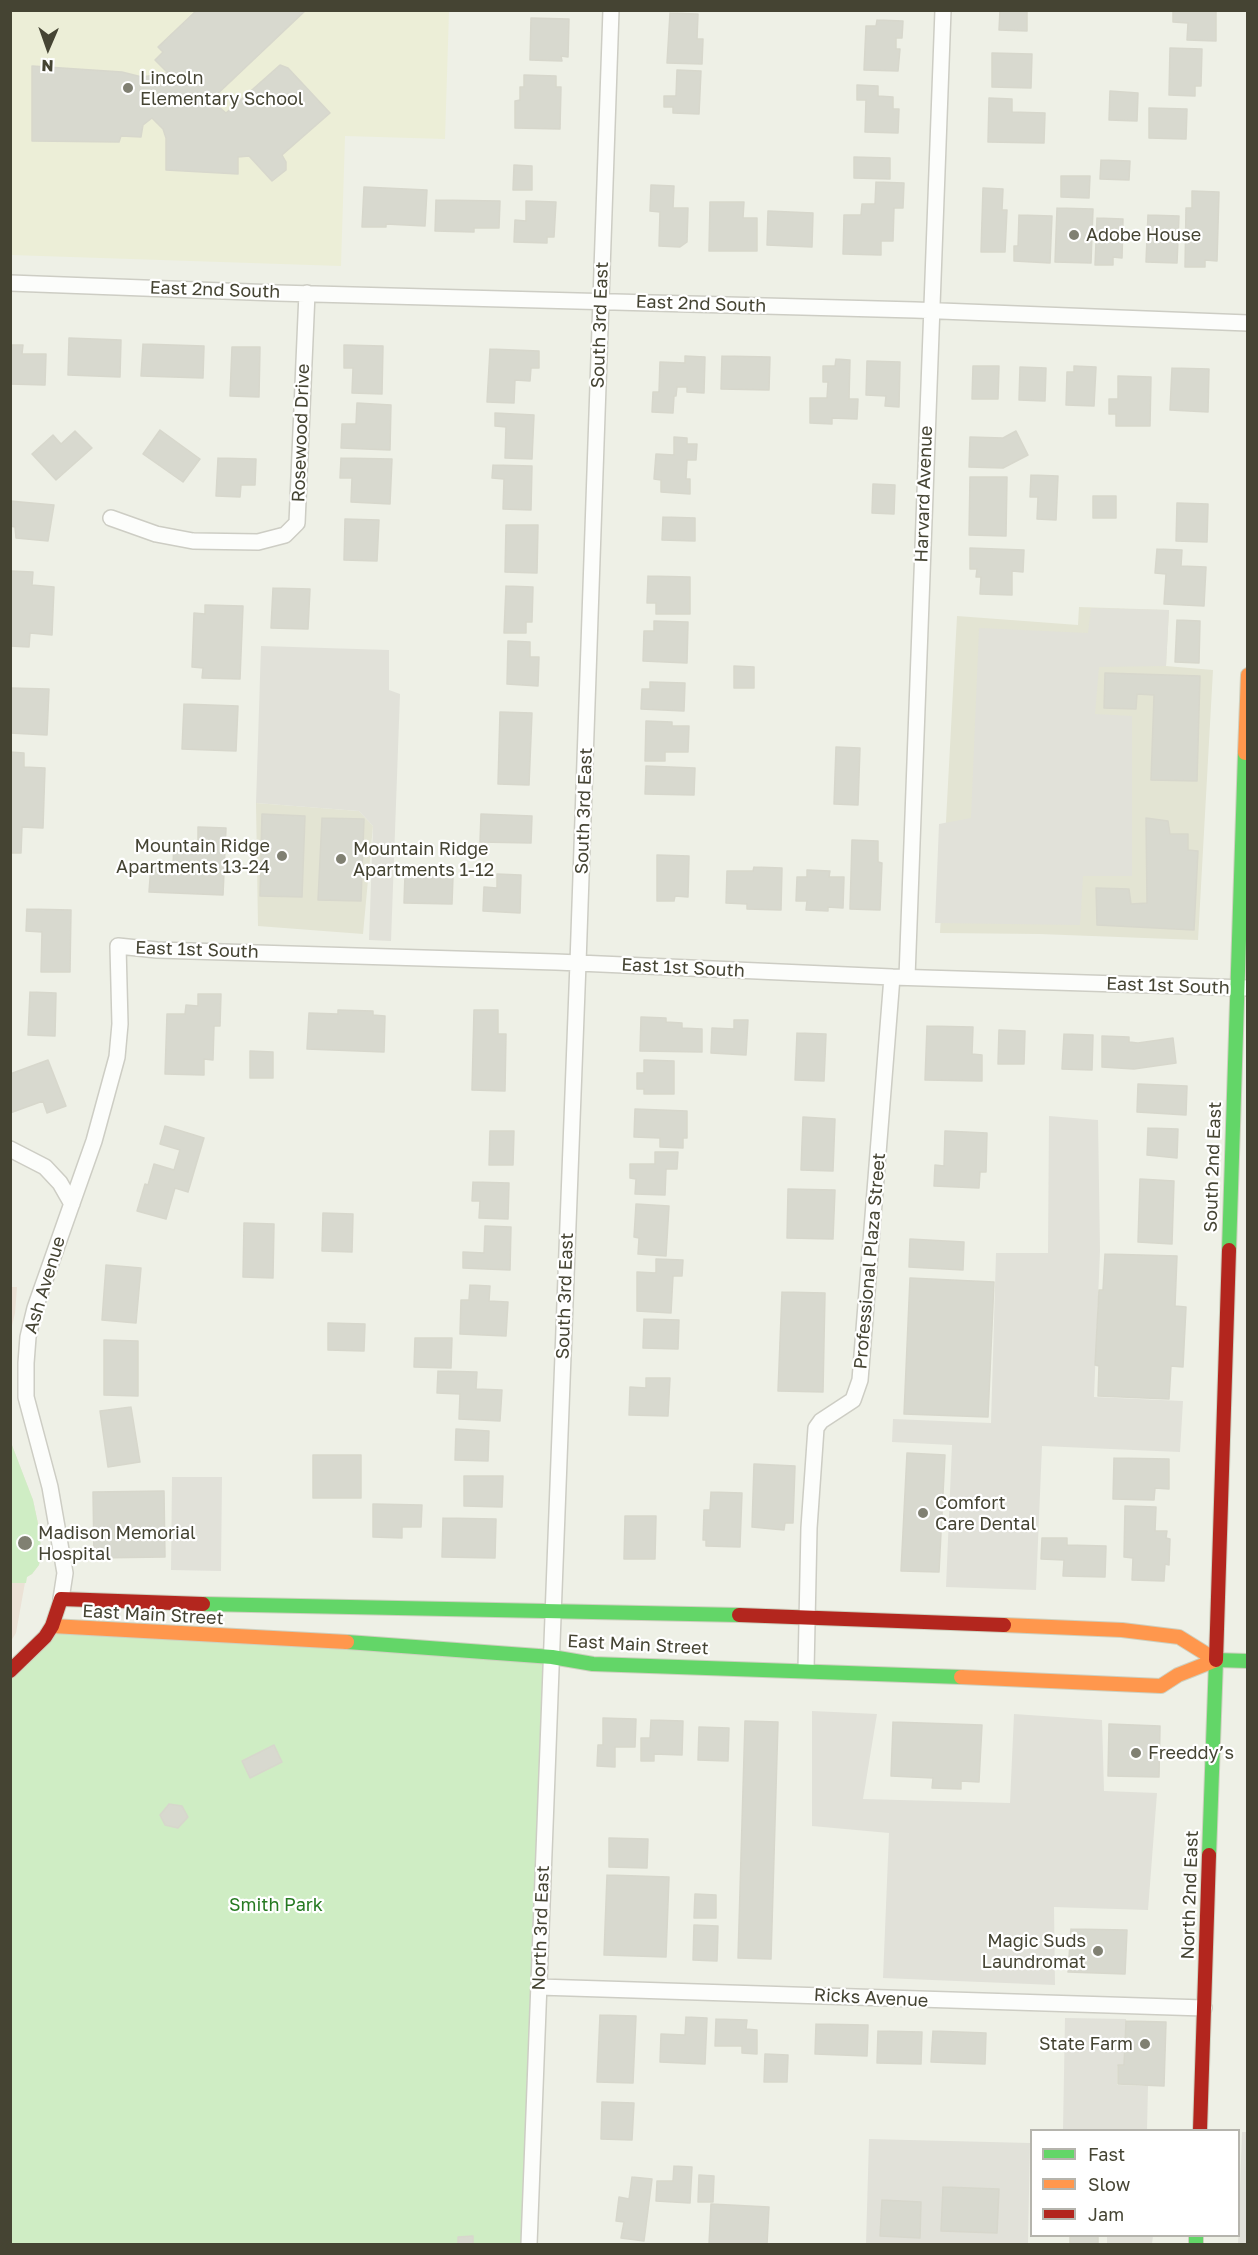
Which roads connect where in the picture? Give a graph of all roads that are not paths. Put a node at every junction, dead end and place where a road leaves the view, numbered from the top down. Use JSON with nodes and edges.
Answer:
{"nodes":[{"id":1,"x":611,"y":10,"type":"edge"},
{"id":2,"x":943,"y":10,"type":"edge"},
{"id":3,"x":10,"y":283,"type":"edge"},
{"id":4,"x":307,"y":293,"type":"junction"},
{"id":5,"x":601,"y":301,"type":"junction"},
{"id":6,"x":932,"y":311,"type":"junction"},
{"id":7,"x":1248,"y":323,"type":"edge"},
{"id":8,"x":111,"y":518,"type":"dead end"},
{"id":9,"x":1248,"y":675,"type":"edge"},
{"id":10,"x":118,"y":946,"type":"joint"},
{"id":11,"x":578,"y":963,"type":"junction"},
{"id":12,"x":899,"y":977,"type":"junction"},
{"id":13,"x":1242,"y":988,"type":"edge"},
{"id":14,"x":10,"y":1149,"type":"edge"},
{"id":15,"x":72,"y":1203,"type":"junction"},
{"id":16,"x":61,"y":1599,"type":"junction"},
{"id":17,"x":553,"y":1611,"type":"junction"},
{"id":18,"x":807,"y":1617,"type":"junction"},
{"id":19,"x":52,"y":1626,"type":"junction"},
{"id":20,"x":552,"y":1657,"type":"junction"},
{"id":21,"x":1216,"y":1660,"type":"junction"},
{"id":22,"x":1248,"y":1662,"type":"edge"},
{"id":23,"x":806,"y":1670,"type":"junction"},
{"id":24,"x":10,"y":1671,"type":"edge"},
{"id":25,"x":539,"y":1987,"type":"junction"},
{"id":26,"x":1204,"y":2008,"type":"junction"},
{"id":27,"x":1200,"y":2129,"type":"edge"},
{"id":28,"x":529,"y":2244,"type":"edge"}],
"edges":[{"from":1,"to":5,"type":"street","name":"South 3rd East"},
{"from":2,"to":6,"type":"street","name":"Harvard Avenue"},
{"from":3,"to":4,"type":"street","name":"East 2nd South"},
{"from":4,"to":5,"type":"street","name":"East 2nd South"},
{"from":4,"to":8,"type":"street","name":"Rosewood Drive"},
{"from":5,"to":6,"type":"street","name":"East 2nd South"},
{"from":5,"to":11,"type":"street","name":"South 3rd East"},
{"from":6,"to":7,"type":"street","name":"East 2nd South"},
{"from":6,"to":12,"type":"street","name":"Harvard Avenue"},
{"from":9,"to":13,"type":"street","name":"South 2nd East"},
{"from":10,"to":11,"type":"street","name":"East 1st South"},
{"from":10,"to":15,"type":"street","name":"Ash Avenue"},
{"from":11,"to":12,"type":"street","name":"East 1st South"},
{"from":11,"to":17,"type":"street","name":"South 3rd East"},
{"from":12,"to":13,"type":"street","name":"East 1st South"},
{"from":12,"to":18,"type":"street","name":"Professional Plaza Street"},
{"from":13,"to":21,"type":"street","name":"South 2nd East"},
{"from":14,"to":15,"type":"street"},
{"from":15,"to":16,"type":"street","name":"Ash Avenue"},
{"from":16,"to":17,"type":"street","name":"East Main Street"},
{"from":16,"to":19,"type":"street","name":"Ash Avenue"},
{"from":17,"to":18,"type":"street","name":"East Main Street"},
{"from":17,"to":20,"type":"street","name":"North 3rd East"},
{"from":18,"to":21,"type":"street","name":"East Main Street"},
{"from":18,"to":23,"type":"street","name":"Professional Plaza Street"},
{"from":19,"to":20,"type":"street","name":"East Main Street"},
{"from":19,"to":24,"type":"street"},
{"from":20,"to":23,"type":"street","name":"East Main Street"},
{"from":20,"to":25,"type":"street","name":"North 3rd East"},
{"from":21,"to":22,"type":"street","name":"East Main Street"},
{"from":21,"to":23,"type":"street","name":"East Main Street"},
{"from":21,"to":26,"type":"street","name":"North 2nd East"},
{"from":25,"to":26,"type":"street","name":"Ricks Avenue"},
{"from":25,"to":28,"type":"street","name":"North 3rd East"},
{"from":26,"to":27,"type":"street","name":"North 2nd East"}]}
